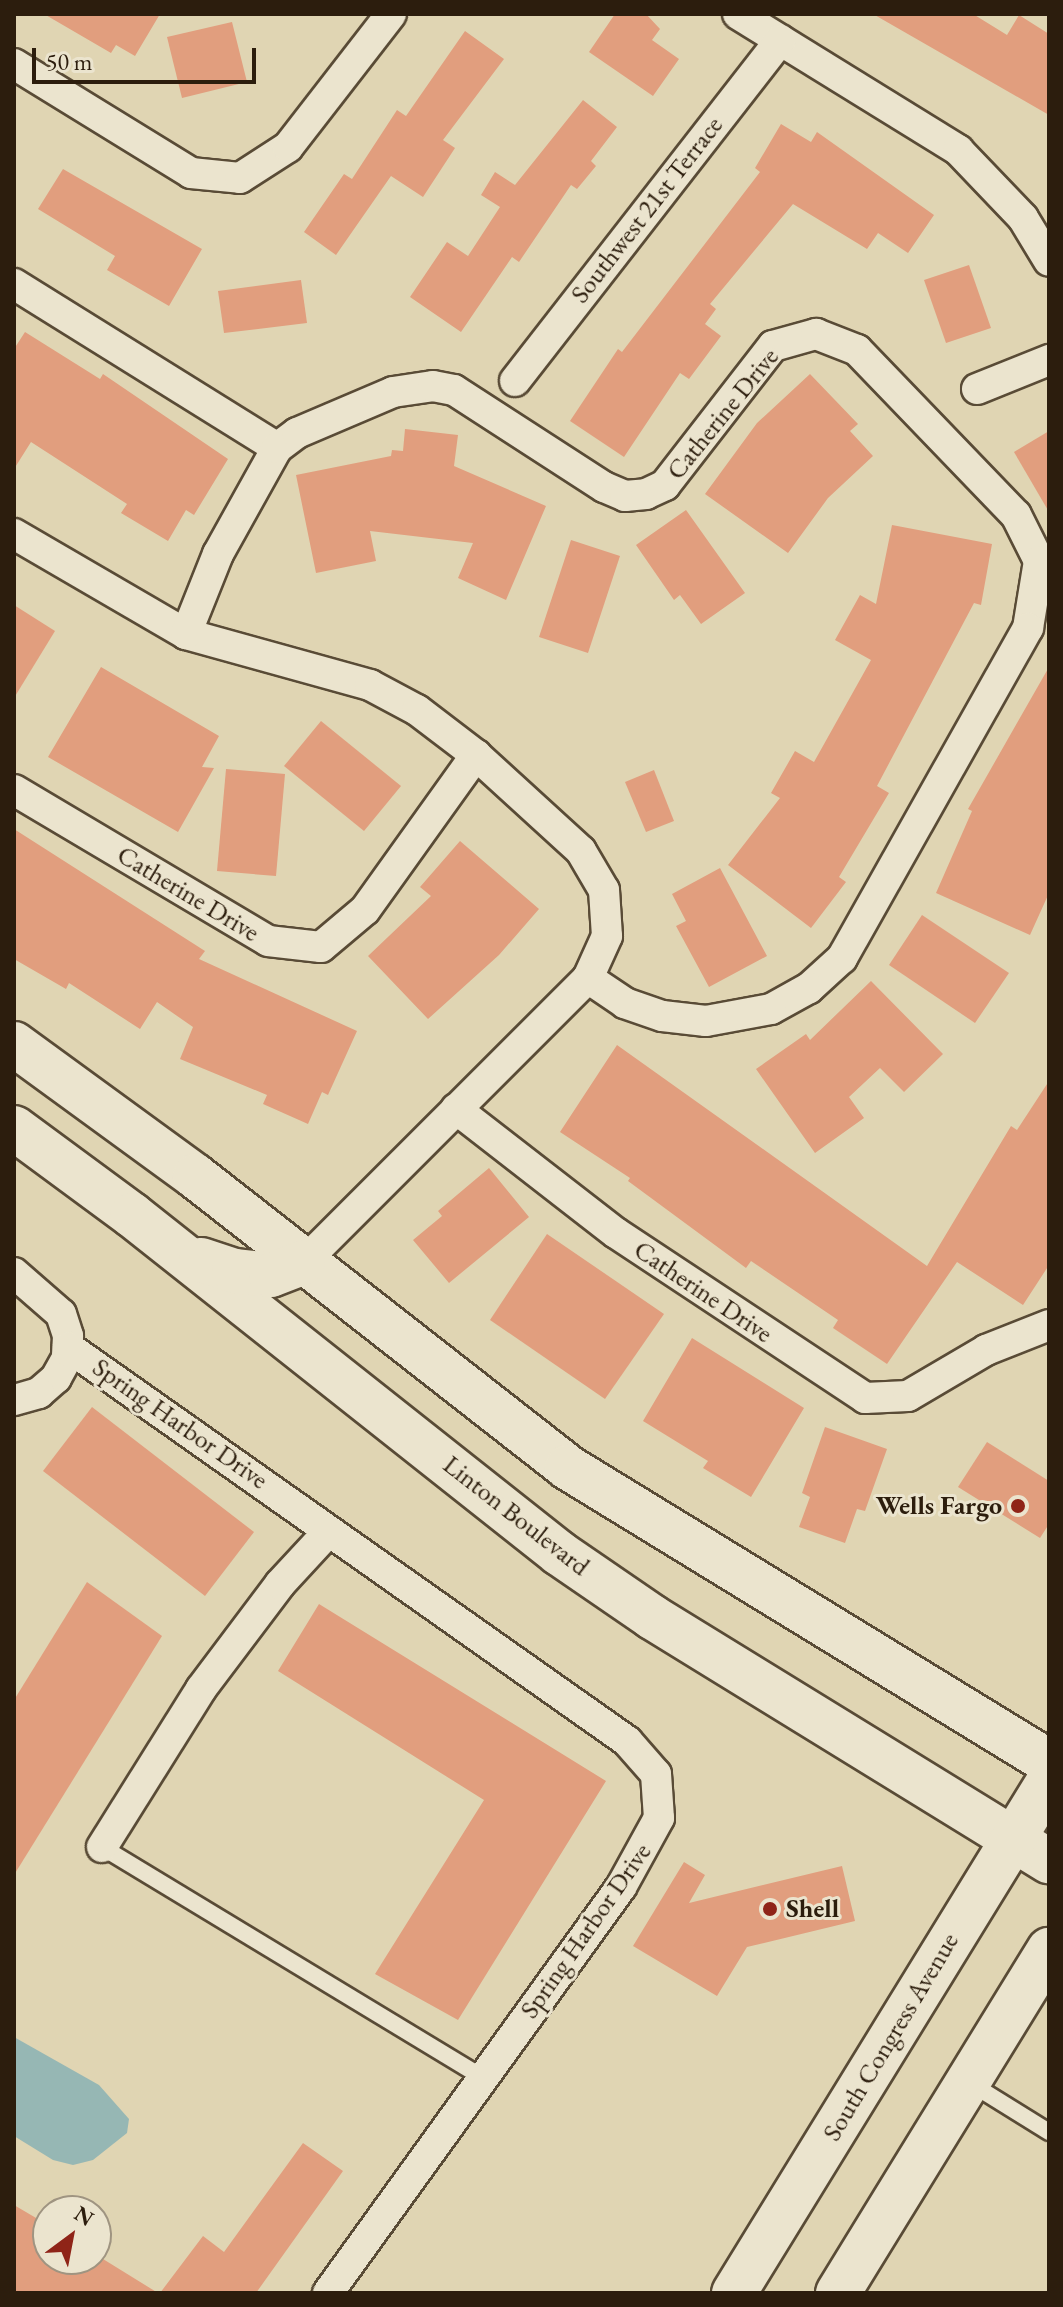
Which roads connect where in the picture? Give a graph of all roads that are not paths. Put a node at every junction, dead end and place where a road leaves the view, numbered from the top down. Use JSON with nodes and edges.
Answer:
{"nodes":[{"id":1,"x":391,"y":14,"type":"edge"},
{"id":2,"x":738,"y":14,"type":"edge"},
{"id":3,"x":780,"y":40,"type":"junction"},
{"id":4,"x":14,"y":64,"type":"edge"},
{"id":5,"x":1049,"y":261,"type":"edge"},
{"id":6,"x":14,"y":284,"type":"edge"},
{"id":7,"x":1049,"y":360,"type":"edge"},
{"id":8,"x":515,"y":381,"type":"dead end"},
{"id":9,"x":977,"y":389,"type":"dead end"},
{"id":10,"x":277,"y":448,"type":"junction"},
{"id":11,"x":14,"y":534,"type":"edge"},
{"id":12,"x":186,"y":634,"type":"junction"},
{"id":13,"x":476,"y":755,"type":"junction"},
{"id":14,"x":14,"y":790,"type":"edge"},
{"id":15,"x":588,"y":978,"type":"junction"},
{"id":16,"x":14,"y":1044,"type":"edge"},
{"id":17,"x":456,"y":1109,"type":"junction"},
{"id":18,"x":14,"y":1128,"type":"edge"},
{"id":19,"x":180,"y":1253,"type":"junction"},
{"id":20,"x":303,"y":1263,"type":"junction"},
{"id":21,"x":14,"y":1273,"type":"edge"},
{"id":22,"x":1049,"y":1325,"type":"edge"},
{"id":23,"x":68,"y":1347,"type":"junction"},
{"id":24,"x":14,"y":1400,"type":"edge"},
{"id":25,"x":329,"y":1531,"type":"junction"},
{"id":26,"x":1049,"y":1762,"type":"edge"},
{"id":27,"x":1049,"y":1781,"type":"edge"},
{"id":28,"x":1012,"y":1839,"type":"junction"},
{"id":29,"x":102,"y":1847,"type":"joint"},
{"id":30,"x":1049,"y":1861,"type":"edge"},
{"id":31,"x":1049,"y":1950,"type":"edge"},
{"id":32,"x":484,"y":2078,"type":"junction"},
{"id":33,"x":969,"y":2083,"type":"junction"},
{"id":34,"x":1049,"y":2132,"type":"edge"},
{"id":35,"x":328,"y":2293,"type":"edge"},
{"id":36,"x":734,"y":2293,"type":"edge"},
{"id":37,"x":838,"y":2293,"type":"edge"}],
"edges":[{"from":1,"to":4,"type":"street"},
{"from":2,"to":3,"type":"street"},
{"from":3,"to":5,"type":"street"},
{"from":3,"to":8,"type":"street","name":"Southwest 21st Terrace"},
{"from":6,"to":10,"type":"street"},
{"from":7,"to":9,"type":"street"},
{"from":10,"to":12,"type":"street","name":"Catherine Drive"},
{"from":10,"to":15,"type":"street","name":"Catherine Drive"},
{"from":11,"to":12,"type":"street"},
{"from":12,"to":13,"type":"street"},
{"from":13,"to":14,"type":"street","name":"Catherine Drive"},
{"from":13,"to":15,"type":"street"},
{"from":15,"to":17,"type":"street"},
{"from":16,"to":20,"type":"main road"},
{"from":17,"to":20,"type":"street"},
{"from":17,"to":22,"type":"street","name":"Catherine Drive"},
{"from":18,"to":19,"type":"main road","name":"Linton Boulevard"},
{"from":19,"to":20,"type":"main road"},
{"from":19,"to":28,"type":"main road","name":"Linton Boulevard"},
{"from":20,"to":26,"type":"main road"},
{"from":21,"to":23,"type":"street"},
{"from":23,"to":24,"type":"street"},
{"from":23,"to":25,"type":"street","name":"Spring Harbor Drive"},
{"from":25,"to":29,"type":"street"},
{"from":25,"to":32,"type":"street","name":"Spring Harbor Drive"},
{"from":27,"to":28,"type":"main road","name":"South Congress Avenue"},
{"from":28,"to":30,"type":"main road","name":"Linton Boulevard"},
{"from":28,"to":36,"type":"main road","name":"South Congress Avenue"},
{"from":29,"to":32,"type":"lane"},
{"from":31,"to":33,"type":"main road"},
{"from":32,"to":35,"type":"street","name":"Spring Harbor Drive"},
{"from":33,"to":34,"type":"lane"},
{"from":33,"to":37,"type":"main road"}]}
